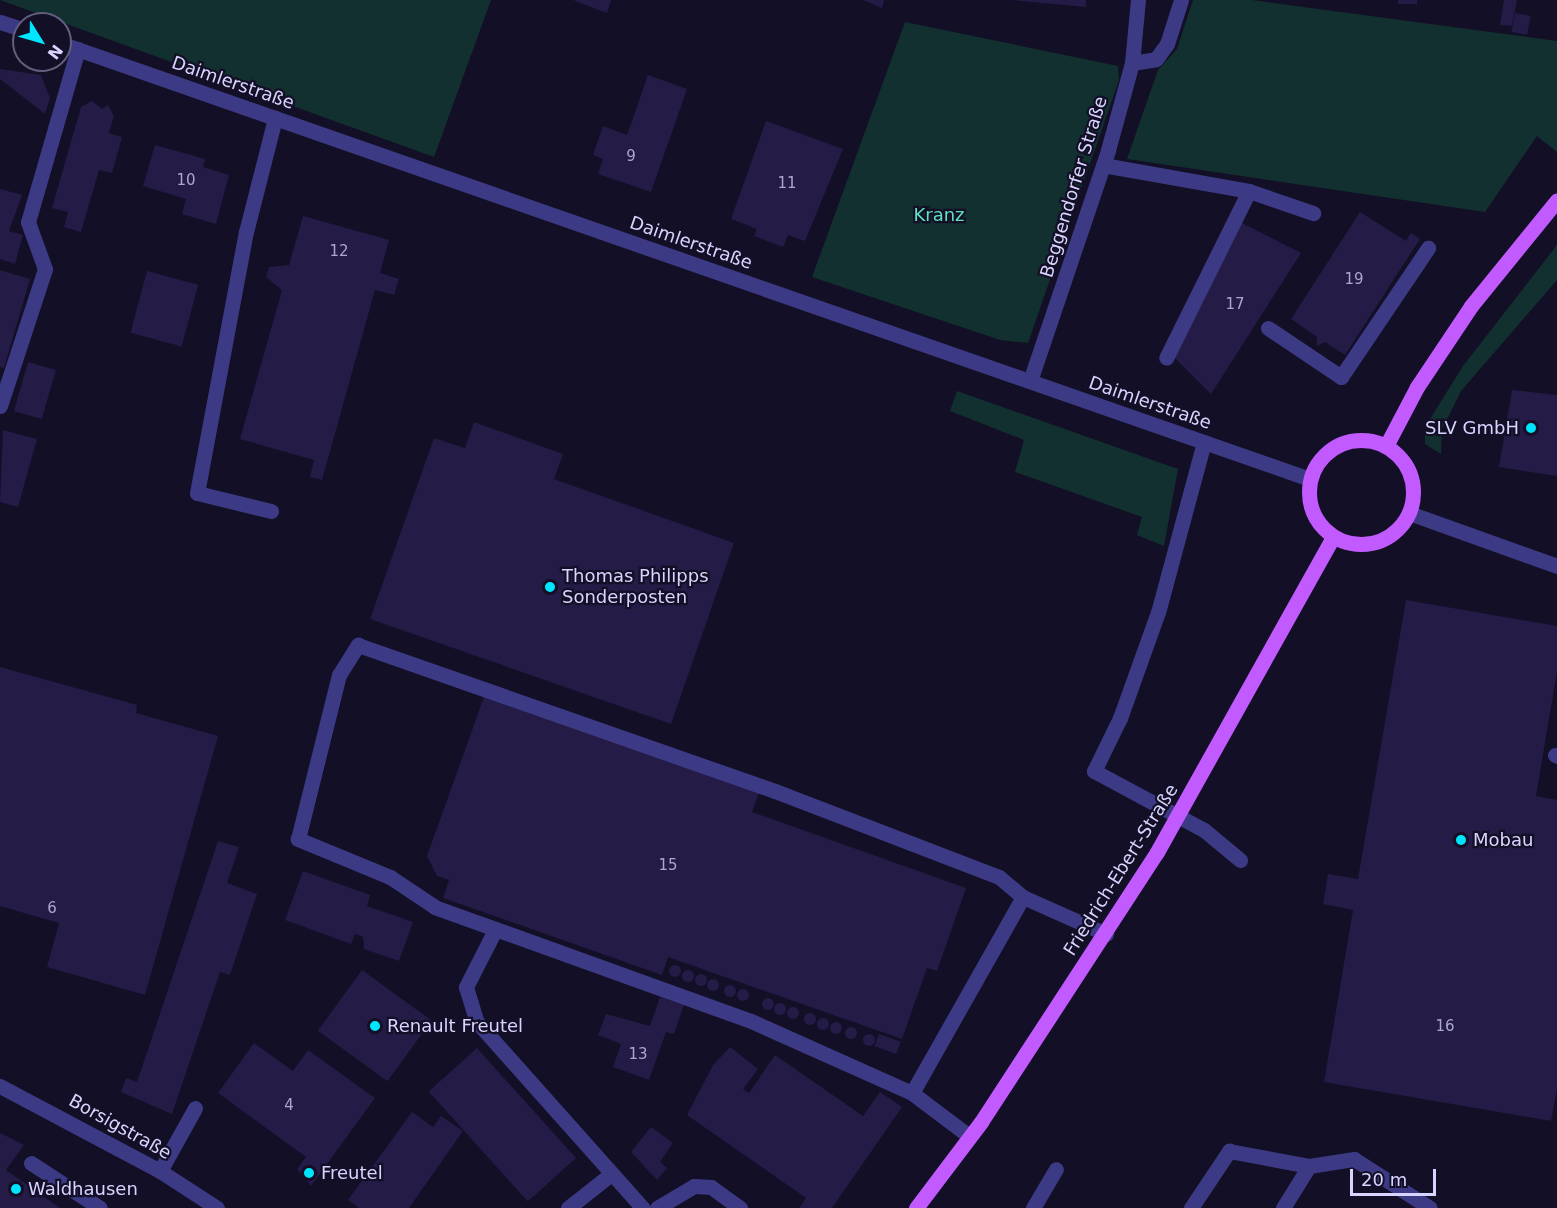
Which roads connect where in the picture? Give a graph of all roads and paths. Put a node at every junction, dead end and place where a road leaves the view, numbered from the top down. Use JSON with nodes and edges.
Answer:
{"nodes":[{"id":1,"x":1138,"y":0,"type":"edge"},
{"id":2,"x":1180,"y":0,"type":"edge"},
{"id":3,"x":72,"y":47,"type":"edge"},
{"id":4,"x":78,"y":49,"type":"junction"},
{"id":5,"x":1132,"y":63,"type":"junction"},
{"id":6,"x":275,"y":118,"type":"junction"},
{"id":7,"x":1103,"y":165,"type":"junction"},
{"id":8,"x":1249,"y":191,"type":"junction"},
{"id":9,"x":1557,"y":200,"type":"edge"},
{"id":10,"x":1313,"y":213,"type":"dead end"},
{"id":11,"x":1428,"y":248,"type":"dead end"},
{"id":12,"x":1268,"y":328,"type":"dead end"},
{"id":13,"x":1167,"y":358,"type":"dead end"},
{"id":14,"x":1030,"y":381,"type":"junction"},
{"id":15,"x":0,"y":406,"type":"edge"},
{"id":16,"x":1204,"y":442,"type":"junction"},
{"id":17,"x":1386,"y":446,"type":"junction"},
{"id":18,"x":1310,"y":479,"type":"junction"},
{"id":19,"x":271,"y":511,"type":"dead end"},
{"id":20,"x":1409,"y":513,"type":"junction"},
{"id":21,"x":1333,"y":537,"type":"junction"},
{"id":22,"x":1557,"y":566,"type":"edge"},
{"id":23,"x":1179,"y":817,"type":"junction"},
{"id":24,"x":1240,"y":860,"type":"dead end"},
{"id":25,"x":1023,"y":897,"type":"junction"},
{"id":26,"x":495,"y":930,"type":"junction"},
{"id":27,"x":1106,"y":934,"type":"junction"},
{"id":28,"x":0,"y":1086,"type":"edge"},
{"id":29,"x":912,"y":1093,"type":"junction"},
{"id":30,"x":195,"y":1108,"type":"dead end"},
{"id":31,"x":969,"y":1136,"type":"junction"},
{"id":32,"x":31,"y":1163,"type":"dead end"},
{"id":33,"x":1309,"y":1166,"type":"junction"},
{"id":34,"x":1056,"y":1169,"type":"dead end"},
{"id":35,"x":160,"y":1170,"type":"junction"},
{"id":36,"x":610,"y":1175,"type":"junction"},
{"id":37,"x":100,"y":1208,"type":"edge"},
{"id":38,"x":217,"y":1208,"type":"edge"},
{"id":39,"x":568,"y":1208,"type":"edge"},
{"id":40,"x":643,"y":1208,"type":"edge"},
{"id":41,"x":657,"y":1208,"type":"edge"},
{"id":42,"x":740,"y":1208,"type":"edge"},
{"id":43,"x":916,"y":1208,"type":"edge"},
{"id":44,"x":1033,"y":1208,"type":"edge"},
{"id":45,"x":1191,"y":1208,"type":"edge"},
{"id":46,"x":1283,"y":1208,"type":"edge"},
{"id":47,"x":1430,"y":1208,"type":"edge"}],
"edges":[{"from":1,"to":5,"type":"street","name":"Beggendorfer Straße"},
{"from":2,"to":5,"type":"street"},
{"from":3,"to":4,"type":"street","name":"Daimlerstraße"},
{"from":4,"to":6,"type":"street","name":"Daimlerstraße"},
{"from":4,"to":15,"type":"street"},
{"from":5,"to":7,"type":"street","name":"Beggendorfer Straße"},
{"from":6,"to":14,"type":"street","name":"Daimlerstraße"},
{"from":6,"to":19,"type":"street"},
{"from":7,"to":8,"type":"street"},
{"from":7,"to":14,"type":"street","name":"Beggendorfer Straße"},
{"from":8,"to":10,"type":"street"},
{"from":8,"to":13,"type":"street"},
{"from":9,"to":17,"type":"main road"},
{"from":11,"to":12,"type":"street"},
{"from":14,"to":16,"type":"street","name":"Daimlerstraße"},
{"from":16,"to":18,"type":"street","name":"Daimlerstraße"},
{"from":16,"to":23,"type":"street"},
{"from":17,"to":18,"type":"main road"},
{"from":17,"to":20,"type":"main road"},
{"from":18,"to":21,"type":"main road"},
{"from":20,"to":21,"type":"main road"},
{"from":20,"to":22,"type":"street"},
{"from":21,"to":23,"type":"main road","name":"Friedrich-Ebert-Straße"},
{"from":23,"to":24,"type":"street"},
{"from":23,"to":27,"type":"main road","name":"Friedrich-Ebert-Straße"},
{"from":25,"to":26,"type":"street"},
{"from":25,"to":27,"type":"street"},
{"from":25,"to":29,"type":"street"},
{"from":26,"to":29,"type":"street"},
{"from":26,"to":36,"type":"street"},
{"from":27,"to":31,"type":"main road","name":"Friedrich-Ebert-Straße"},
{"from":28,"to":35,"type":"street","name":"Borsigstraße"},
{"from":29,"to":31,"type":"street"},
{"from":30,"to":35,"type":"street"},
{"from":31,"to":43,"type":"main road","name":"Friedrich-Ebert-Straße"},
{"from":32,"to":37,"type":"street"},
{"from":33,"to":45,"type":"street"},
{"from":33,"to":46,"type":"street"},
{"from":33,"to":47,"type":"street"},
{"from":34,"to":44,"type":"street"},
{"from":35,"to":38,"type":"street","name":"Borsigstraße"},
{"from":36,"to":39,"type":"street"},
{"from":36,"to":40,"type":"street"},
{"from":41,"to":42,"type":"street"}]}
